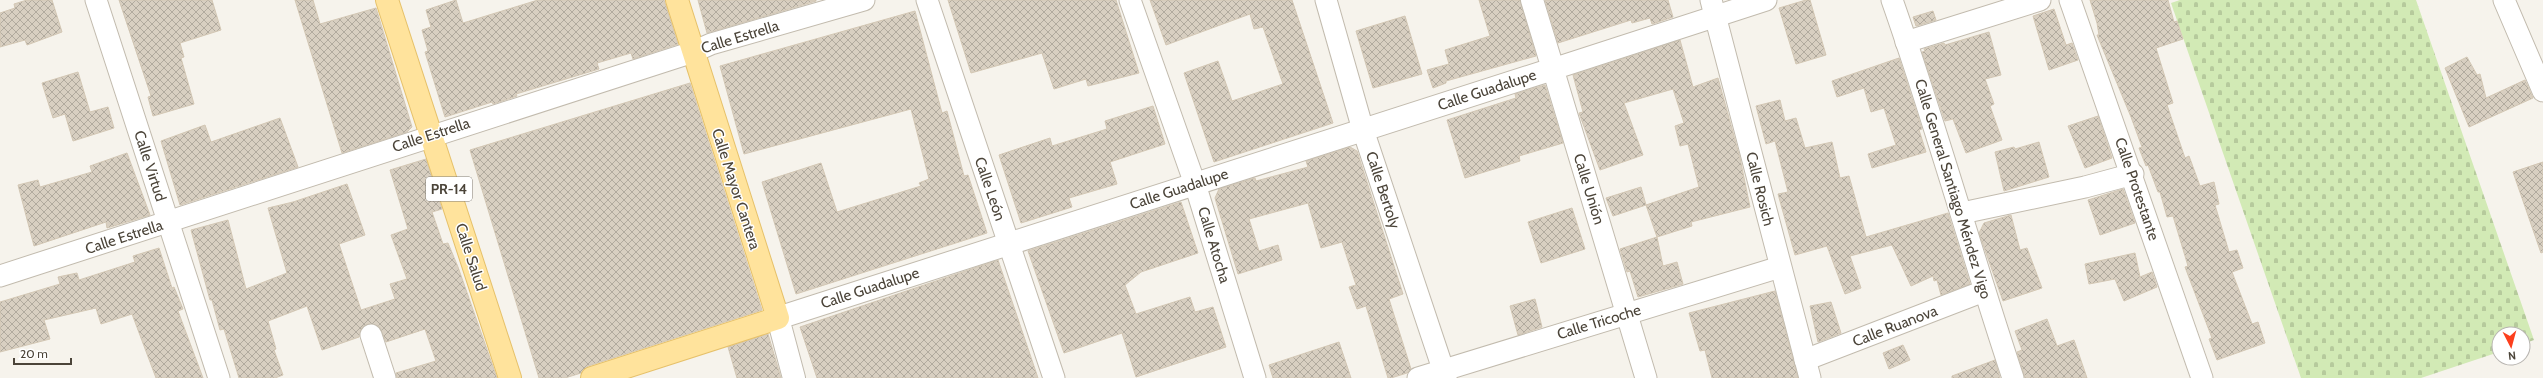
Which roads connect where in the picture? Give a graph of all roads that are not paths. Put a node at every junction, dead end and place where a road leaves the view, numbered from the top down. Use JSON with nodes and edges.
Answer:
{"nodes":[{"id":1,"x":96,"y":0,"type":"edge"},
{"id":2,"x":387,"y":0,"type":"edge"},
{"id":3,"x":676,"y":0,"type":"edge"},
{"id":4,"x":864,"y":0,"type":"edge"},
{"id":5,"x":927,"y":0,"type":"edge"},
{"id":6,"x":1130,"y":0,"type":"edge"},
{"id":7,"x":1326,"y":0,"type":"edge"},
{"id":8,"x":1532,"y":0,"type":"edge"},
{"id":9,"x":1766,"y":0,"type":"edge"},
{"id":10,"x":1892,"y":0,"type":"edge"},
{"id":11,"x":2040,"y":0,"type":"edge"},
{"id":12,"x":2070,"y":0,"type":"edge"},
{"id":13,"x":2504,"y":0,"type":"edge"},
{"id":14,"x":1714,"y":8,"type":"edge"},
{"id":15,"x":1906,"y":42,"type":"junction"},
{"id":16,"x":693,"y":52,"type":"junction"},
{"id":17,"x":1553,"y":68,"type":"junction"},
{"id":18,"x":2543,"y":91,"type":"edge"},
{"id":19,"x":1363,"y":130,"type":"junction"},
{"id":20,"x":432,"y":135,"type":"junction"},
{"id":21,"x":2132,"y":174,"type":"junction"},
{"id":22,"x":1195,"y":184,"type":"junction"},
{"id":23,"x":1962,"y":213,"type":"junction"},
{"id":24,"x":168,"y":223,"type":"junction"},
{"id":25,"x":1009,"y":244,"type":"junction"},
{"id":26,"x":1780,"y":267,"type":"junction"},
{"id":27,"x":0,"y":276,"type":"edge"},
{"id":28,"x":1984,"y":291,"type":"junction"},
{"id":29,"x":1627,"y":314,"type":"junction"},
{"id":30,"x":778,"y":318,"type":"junction"},
{"id":31,"x":371,"y":335,"type":"dead end"},
{"id":32,"x":1808,"y":369,"type":"edge"},
{"id":33,"x":1444,"y":374,"type":"edge"},
{"id":34,"x":219,"y":378,"type":"edge"},
{"id":35,"x":385,"y":378,"type":"edge"},
{"id":36,"x":510,"y":378,"type":"edge"},
{"id":37,"x":592,"y":378,"type":"edge"},
{"id":38,"x":794,"y":378,"type":"edge"},
{"id":39,"x":1054,"y":378,"type":"edge"},
{"id":40,"x":1255,"y":378,"type":"edge"},
{"id":41,"x":1418,"y":378,"type":"edge"},
{"id":42,"x":1646,"y":378,"type":"edge"},
{"id":43,"x":2012,"y":378,"type":"edge"},
{"id":44,"x":2202,"y":378,"type":"edge"}],
"edges":[{"from":1,"to":24,"type":"street","name":"Calle Virtud"},
{"from":2,"to":20,"type":"main road","name":"Calle Salud","number":"PR-14"},
{"from":3,"to":16,"type":"main road","name":"Calle Mayor Cantera"},
{"from":4,"to":16,"type":"street","name":"Calle Estrella"},
{"from":5,"to":25,"type":"street","name":"Calle León"},
{"from":6,"to":22,"type":"street","name":"Calle Atocha"},
{"from":7,"to":19,"type":"street","name":"Calle Bertoly"},
{"from":8,"to":17,"type":"street","name":"Calle Unión"},
{"from":9,"to":14,"type":"street","name":"Calle Guadalupe"},
{"from":10,"to":15,"type":"street","name":"Calle General Santiago Méndez Vigo"},
{"from":11,"to":15,"type":"street"},
{"from":12,"to":21,"type":"street","name":"Calle Protestante"},
{"from":13,"to":18,"type":"street"},
{"from":14,"to":17,"type":"street","name":"Calle Guadalupe"},
{"from":14,"to":26,"type":"street","name":"Calle Rosich"},
{"from":15,"to":23,"type":"street","name":"Calle General Santiago Méndez Vigo"},
{"from":16,"to":20,"type":"street","name":"Calle Estrella"},
{"from":16,"to":30,"type":"main road","name":"Calle Mayor Cantera"},
{"from":17,"to":19,"type":"street","name":"Calle Guadalupe"},
{"from":17,"to":29,"type":"street","name":"Calle Unión"},
{"from":19,"to":22,"type":"street","name":"Calle Guadalupe"},
{"from":19,"to":33,"type":"street","name":"Calle Bertoly"},
{"from":20,"to":24,"type":"street","name":"Calle Estrella"},
{"from":20,"to":36,"type":"main road","name":"Calle Salud","number":"PR-14"},
{"from":21,"to":23,"type":"street"},
{"from":21,"to":44,"type":"street","name":"Calle Protestante"},
{"from":22,"to":25,"type":"street","name":"Calle Guadalupe"},
{"from":22,"to":40,"type":"street","name":"Calle Atocha"},
{"from":23,"to":28,"type":"street","name":"Calle General Santiago Méndez Vigo"},
{"from":24,"to":27,"type":"street","name":"Calle Estrella"},
{"from":24,"to":34,"type":"street","name":"Calle Virtud"},
{"from":25,"to":30,"type":"street","name":"Calle Guadalupe"},
{"from":25,"to":39,"type":"street","name":"Calle León"},
{"from":26,"to":29,"type":"street","name":"Calle Tricoche"},
{"from":26,"to":32,"type":"street","name":"Calle Rosich"},
{"from":28,"to":32,"type":"street","name":"Calle Ruanova"},
{"from":28,"to":43,"type":"street","name":"Calle General Santiago Méndez Vigo"},
{"from":29,"to":33,"type":"street","name":"Calle Tricoche"},
{"from":29,"to":42,"type":"street","name":"Calle Unión"},
{"from":30,"to":37,"type":"main road","name":"Calle Guadalupe"},
{"from":30,"to":38,"type":"street","name":"Calle Mayor Cantera"},
{"from":31,"to":35,"type":"street"},
{"from":33,"to":41,"type":"street","name":"Calle Tricoche"}]}
